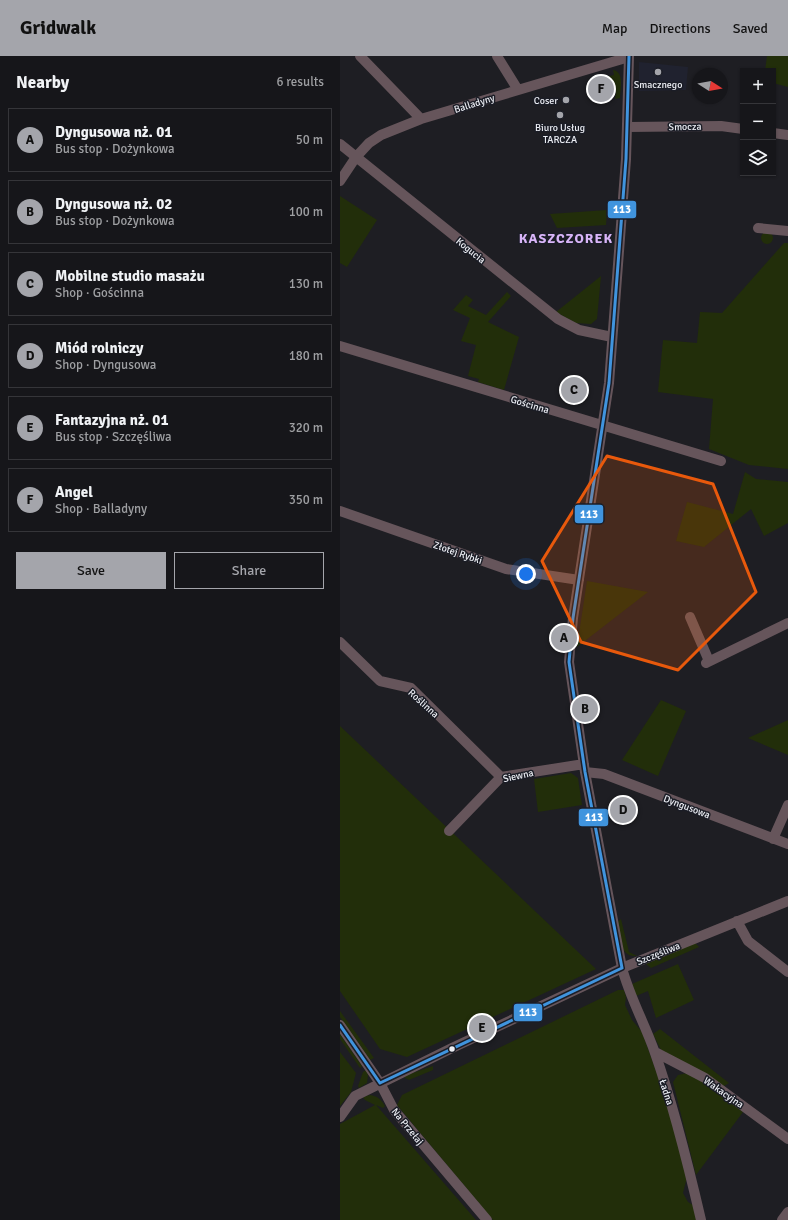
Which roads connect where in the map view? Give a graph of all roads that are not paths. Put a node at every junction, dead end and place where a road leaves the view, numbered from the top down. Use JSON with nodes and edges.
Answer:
{"nodes":[{"id":1,"x":360,"y":56,"type":"edge"},
{"id":2,"x":497,"y":56,"type":"edge"},
{"id":3,"x":629,"y":57,"type":"edge"},
{"id":4,"x":518,"y":90,"type":"junction"},
{"id":5,"x":421,"y":119,"type":"junction"},
{"id":6,"x":628,"y":128,"type":"junction"},
{"id":7,"x":740,"y":129,"type":"edge"},
{"id":8,"x":776,"y":133,"type":"edge"},
{"id":9,"x":788,"y":135,"type":"edge"},
{"id":10,"x":340,"y":144,"type":"edge"},
{"id":11,"x":356,"y":157,"type":"junction"},
{"id":12,"x":340,"y":182,"type":"edge"},
{"id":13,"x":758,"y":228,"type":"dead end"},
{"id":14,"x":788,"y":231,"type":"edge"},
{"id":15,"x":612,"y":337,"type":"junction"},
{"id":16,"x":340,"y":346,"type":"edge"},
{"id":17,"x":603,"y":426,"type":"junction"},
{"id":18,"x":721,"y":461,"type":"dead end"},
{"id":19,"x":340,"y":511,"type":"edge"},
{"id":20,"x":579,"y":580,"type":"junction"},
{"id":21,"x":690,"y":617,"type":"dead end"},
{"id":22,"x":788,"y":623,"type":"edge"},
{"id":23,"x":340,"y":642,"type":"edge"},
{"id":24,"x":584,"y":768,"type":"junction"},
{"id":25,"x":501,"y":777,"type":"junction"},
{"id":26,"x":788,"y":805,"type":"edge"},
{"id":27,"x":449,"y":831,"type":"dead end"},
{"id":28,"x":773,"y":838,"type":"junction"},
{"id":29,"x":788,"y":844,"type":"edge"},
{"id":30,"x":788,"y":901,"type":"edge"},
{"id":31,"x":737,"y":921,"type":"junction"},
{"id":32,"x":622,"y":968,"type":"junction"},
{"id":33,"x":788,"y":972,"type":"edge"},
{"id":34,"x":340,"y":1025,"type":"edge"},
{"id":35,"x":655,"y":1052,"type":"junction"},
{"id":36,"x":380,"y":1083,"type":"junction"},
{"id":37,"x":340,"y":1117,"type":"edge"},
{"id":38,"x":788,"y":1139,"type":"edge"},
{"id":39,"x":788,"y":1212,"type":"edge"},
{"id":40,"x":487,"y":1220,"type":"edge"},
{"id":41,"x":701,"y":1220,"type":"edge"},
{"id":42,"x":782,"y":1220,"type":"edge"}],
"edges":[{"from":1,"to":5,"type":"street"},
{"from":2,"to":4,"type":"street"},
{"from":3,"to":4,"type":"street","name":"Balladyny"},
{"from":3,"to":6,"type":"street","name":"Ładna"},
{"from":4,"to":5,"type":"street","name":"Balladyny"},
{"from":5,"to":11,"type":"street","name":"Balladyny"},
{"from":6,"to":7,"type":"street","name":"Smocza"},
{"from":6,"to":15,"type":"street","name":"Ładna"},
{"from":8,"to":9,"type":"street"},
{"from":10,"to":11,"type":"street","name":"Kogucia"},
{"from":11,"to":12,"type":"street","name":"Balladyny"},
{"from":11,"to":15,"type":"street","name":"Kogucia"},
{"from":13,"to":14,"type":"street"},
{"from":15,"to":17,"type":"street","name":"Ładna"},
{"from":16,"to":17,"type":"street","name":"Gościnna"},
{"from":17,"to":18,"type":"street","name":"Gościnna"},
{"from":17,"to":20,"type":"street","name":"Ładna"},
{"from":19,"to":20,"type":"street","name":"Złotej Rybki"},
{"from":20,"to":24,"type":"street","name":"Ładna"},
{"from":21,"to":22,"type":"street"},
{"from":23,"to":25,"type":"street","name":"Roślinna"},
{"from":24,"to":25,"type":"street","name":"Siewna"},
{"from":24,"to":28,"type":"street","name":"Dyngusowa"},
{"from":24,"to":32,"type":"street","name":"Ładna"},
{"from":25,"to":27,"type":"street","name":"Siewna"},
{"from":26,"to":28,"type":"street"},
{"from":28,"to":29,"type":"street","name":"Dyngusowa"},
{"from":30,"to":31,"type":"street","name":"Szczęśliwa"},
{"from":31,"to":32,"type":"street","name":"Szczęśliwa"},
{"from":31,"to":33,"type":"street"},
{"from":32,"to":35,"type":"street","name":"Ładna"},
{"from":32,"to":36,"type":"street","name":"Szczęśliwa"},
{"from":34,"to":36,"type":"street","name":"Na Przełaj"},
{"from":35,"to":38,"type":"street","name":"Wakacyjna"},
{"from":35,"to":41,"type":"street","name":"Ładna"},
{"from":36,"to":37,"type":"street","name":"Szczęśliwa"},
{"from":36,"to":40,"type":"street","name":"Na Przełaj"},
{"from":39,"to":42,"type":"street"}]}
